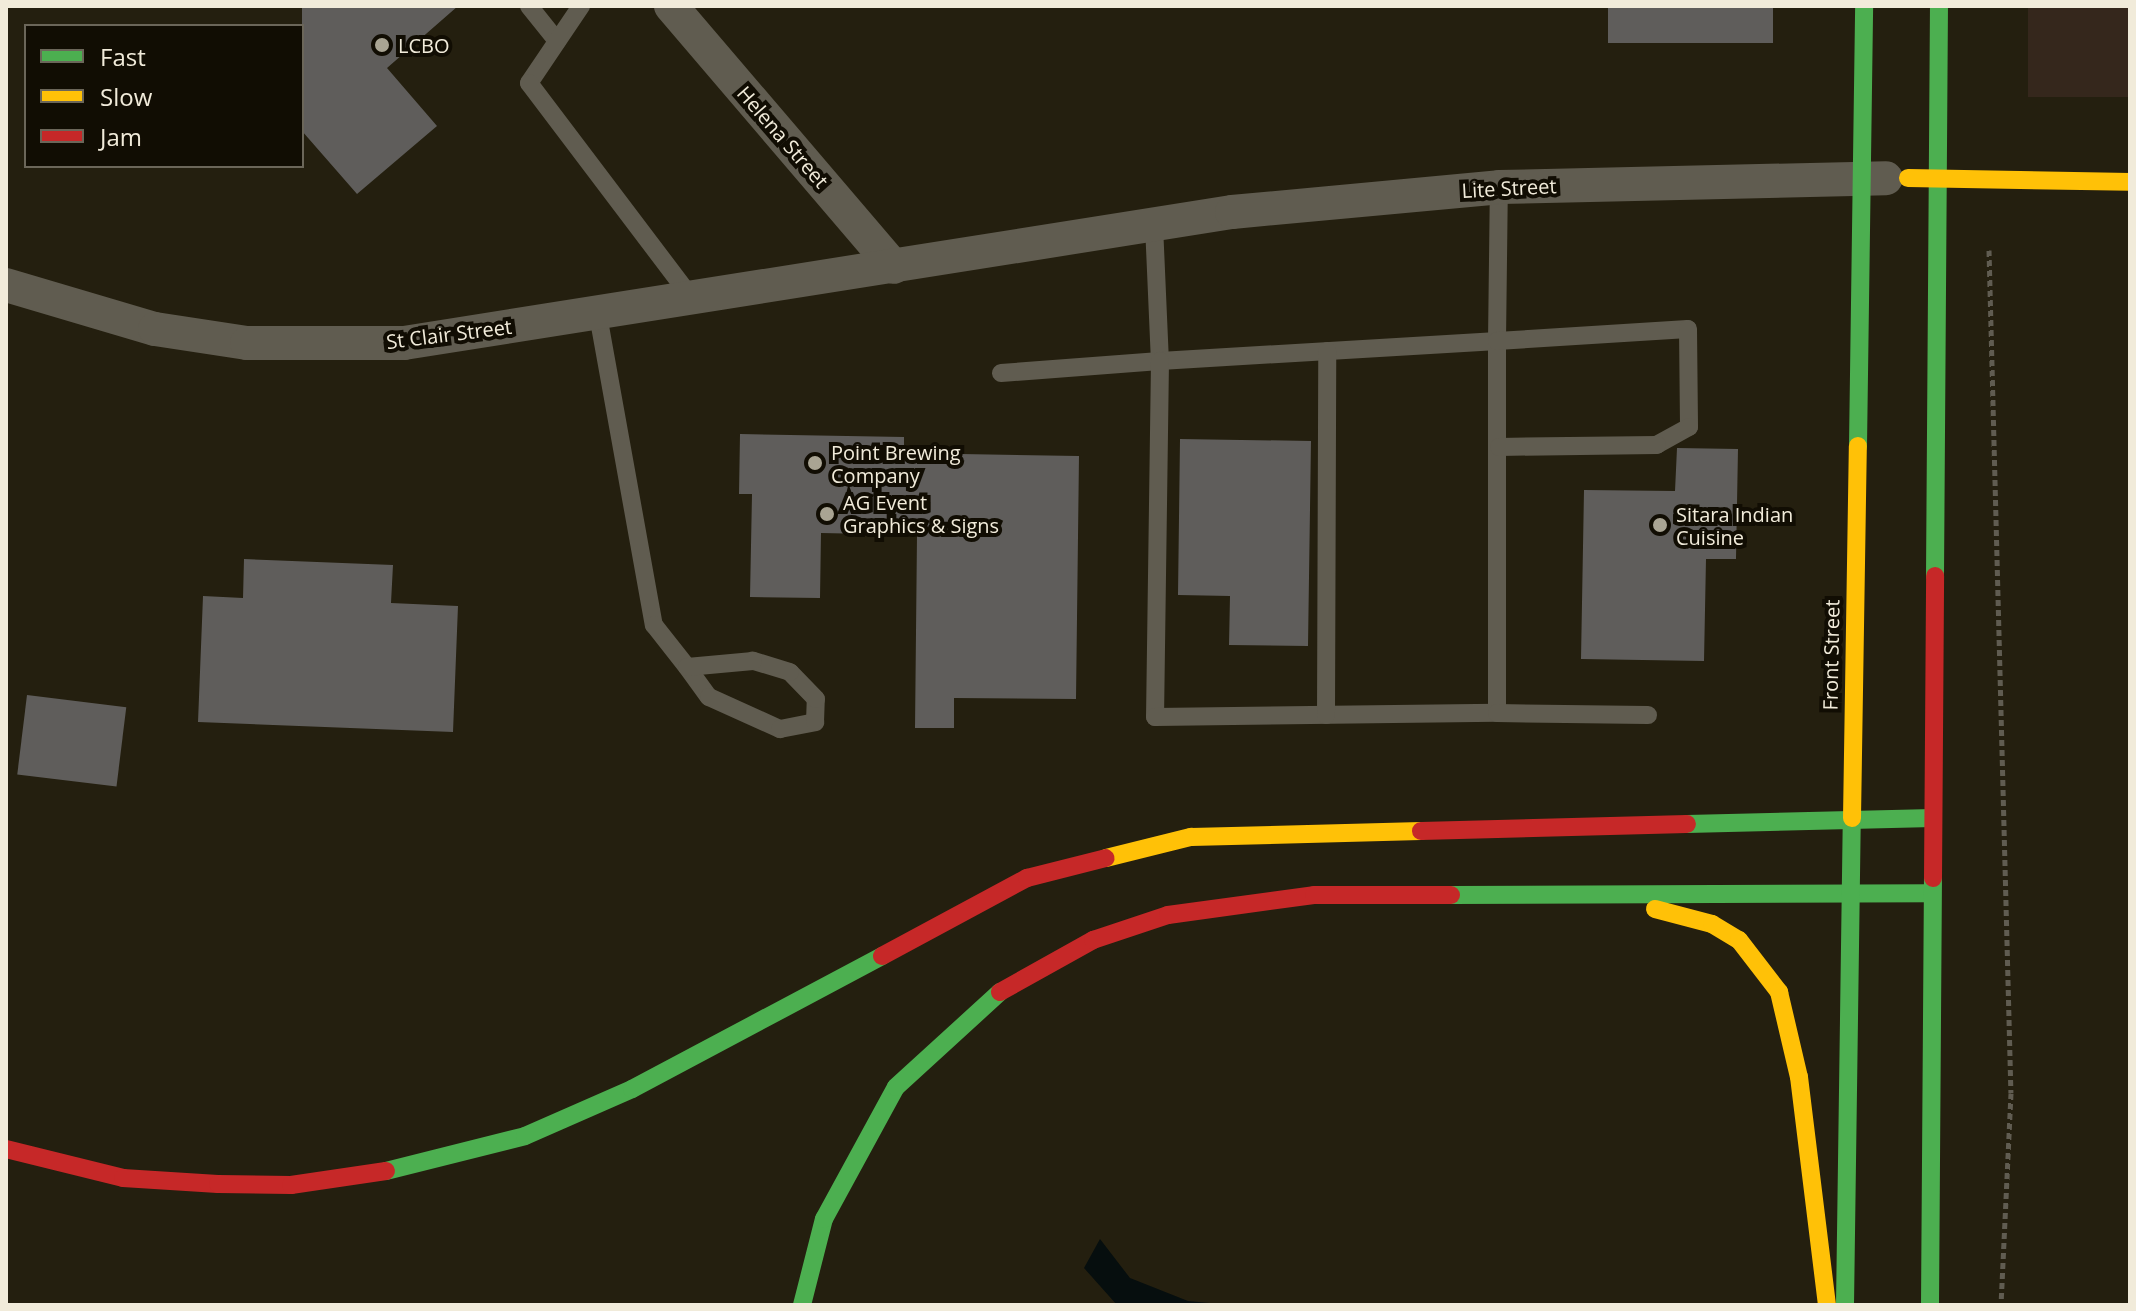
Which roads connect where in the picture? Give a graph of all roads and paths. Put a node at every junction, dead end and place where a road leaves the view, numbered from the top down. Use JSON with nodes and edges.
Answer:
{"nodes":[{"id":1,"x":529,"y":6,"type":"edge"},
{"id":2,"x":581,"y":6,"type":"edge"},
{"id":3,"x":671,"y":6,"type":"edge"},
{"id":4,"x":1864,"y":6,"type":"edge"},
{"id":5,"x":1939,"y":6,"type":"edge"},
{"id":6,"x":557,"y":41,"type":"junction"},
{"id":7,"x":1859,"y":179,"type":"junction"},
{"id":8,"x":1920,"y":179,"type":"junction"},
{"id":9,"x":2130,"y":182,"type":"edge"},
{"id":10,"x":1499,"y":187,"type":"junction"},
{"id":11,"x":1154,"y":225,"type":"junction"},
{"id":12,"x":1989,"y":250,"type":"dead end"},
{"id":13,"x":894,"y":267,"type":"junction"},
{"id":14,"x":6,"y":285,"type":"edge"},
{"id":15,"x":693,"y":301,"type":"junction"},
{"id":16,"x":598,"y":315,"type":"junction"},
{"id":17,"x":1497,"y":341,"type":"junction"},
{"id":18,"x":1327,"y":351,"type":"junction"},
{"id":19,"x":1160,"y":361,"type":"junction"},
{"id":20,"x":1001,"y":373,"type":"dead end"},
{"id":21,"x":1499,"y":447,"type":"junction"},
{"id":22,"x":687,"y":667,"type":"junction"},
{"id":23,"x":1497,"y":713,"type":"junction"},
{"id":24,"x":1326,"y":715,"type":"junction"},
{"id":25,"x":1648,"y":715,"type":"dead end"},
{"id":26,"x":1933,"y":818,"type":"junction"},
{"id":27,"x":1852,"y":819,"type":"junction"},
{"id":28,"x":1852,"y":891,"type":"junction"},
{"id":29,"x":1932,"y":893,"type":"junction"},
{"id":30,"x":1561,"y":898,"type":"junction"},
{"id":31,"x":6,"y":1149,"type":"edge"},
{"id":32,"x":802,"y":1305,"type":"edge"},
{"id":33,"x":1827,"y":1305,"type":"edge"},
{"id":34,"x":1845,"y":1305,"type":"edge"},
{"id":35,"x":1930,"y":1305,"type":"edge"},
{"id":36,"x":2001,"y":1305,"type":"edge"}],
"edges":[{"from":1,"to":6,"type":"lane"},
{"from":2,"to":6,"type":"lane"},
{"from":3,"to":13,"type":"street","name":"Helena Street"},
{"from":4,"to":7,"type":"main road","name":"Front Street"},
{"from":5,"to":8,"type":"main road"},
{"from":6,"to":15,"type":"lane"},
{"from":7,"to":8,"type":"street","name":"Lite Street"},
{"from":7,"to":10,"type":"street","name":"Lite Street"},
{"from":7,"to":27,"type":"main road","name":"Front Street"},
{"from":8,"to":9,"type":"main road","name":"Lite Street"},
{"from":8,"to":26,"type":"main road"},
{"from":10,"to":11,"type":"street","name":"Lite Street"},
{"from":10,"to":17,"type":"lane"},
{"from":11,"to":13,"type":"street","name":"Lite Street"},
{"from":11,"to":19,"type":"lane"},
{"from":12,"to":36,"type":"path"},
{"from":13,"to":15,"type":"street","name":"St Clair Street"},
{"from":14,"to":16,"type":"street","name":"St Clair Street"},
{"from":15,"to":16,"type":"street","name":"St Clair Street"},
{"from":16,"to":22,"type":"lane"},
{"from":17,"to":18,"type":"lane"},
{"from":17,"to":21,"type":"lane"},
{"from":17,"to":21,"type":"lane"},
{"from":18,"to":19,"type":"lane"},
{"from":18,"to":24,"type":"lane"},
{"from":19,"to":20,"type":"lane"},
{"from":19,"to":24,"type":"lane"},
{"from":21,"to":23,"type":"lane"},
{"from":22,"to":22,"type":"lane"},
{"from":23,"to":24,"type":"lane"},
{"from":23,"to":25,"type":"lane"},
{"from":26,"to":27,"type":"main road"},
{"from":26,"to":29,"type":"main road"},
{"from":27,"to":28,"type":"main road","name":"Front Street"},
{"from":27,"to":31,"type":"main road"},
{"from":28,"to":29,"type":"main road"},
{"from":28,"to":30,"type":"main road"},
{"from":28,"to":34,"type":"main road","name":"Front Street"},
{"from":29,"to":35,"type":"main road"},
{"from":30,"to":32,"type":"main road"},
{"from":30,"to":33,"type":"main road"}]}
